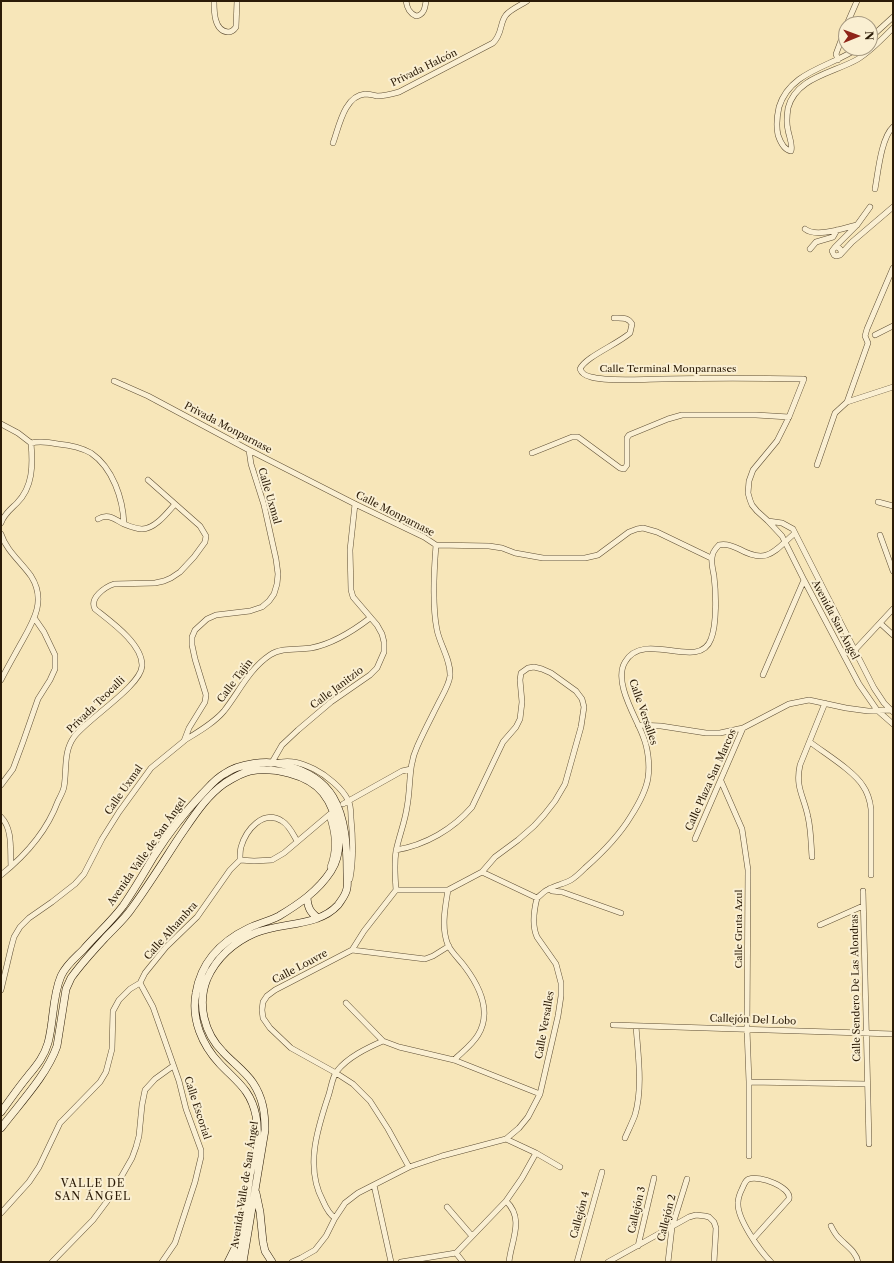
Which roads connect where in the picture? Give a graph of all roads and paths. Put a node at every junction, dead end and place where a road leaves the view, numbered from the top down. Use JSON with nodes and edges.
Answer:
{"nodes":[{"id":1,"x":214,"y":1,"type":"edge"},
{"id":2,"x":237,"y":1,"type":"edge"},
{"id":3,"x":406,"y":1,"type":"edge"},
{"id":4,"x":426,"y":1,"type":"edge"},
{"id":5,"x":527,"y":1,"type":"edge"},
{"id":6,"x":857,"y":1,"type":"edge"},
{"id":7,"x":850,"y":16,"type":"edge"},
{"id":8,"x":893,"y":17,"type":"edge"},
{"id":9,"x":893,"y":28,"type":"edge"},
{"id":10,"x":878,"y":31,"type":"edge"},
{"id":11,"x":838,"y":49,"type":"edge"},
{"id":12,"x":845,"y":56,"type":"edge"},
{"id":13,"x":838,"y":60,"type":"junction"},
{"id":14,"x":893,"y":127,"type":"edge"},
{"id":15,"x":333,"y":143,"type":"dead end"},
{"id":16,"x":875,"y":189,"type":"dead end"},
{"id":17,"x":870,"y":207,"type":"dead end"},
{"id":18,"x":893,"y":207,"type":"edge"},
{"id":19,"x":857,"y":225,"type":"junction"},
{"id":20,"x":805,"y":229,"type":"dead end"},
{"id":21,"x":837,"y":230,"type":"junction"},
{"id":22,"x":810,"y":248,"type":"dead end"},
{"id":23,"x":893,"y":268,"type":"edge"},
{"id":24,"x":614,"y":318,"type":"dead end"},
{"id":25,"x":893,"y":326,"type":"edge"},
{"id":26,"x":875,"y":335,"type":"dead end"},
{"id":27,"x":804,"y":379,"type":"joint"},
{"id":28,"x":114,"y":381,"type":"dead end"},
{"id":29,"x":893,"y":386,"type":"edge"},
{"id":30,"x":847,"y":402,"type":"junction"},
{"id":31,"x":789,"y":417,"type":"junction"},
{"id":32,"x":1,"y":424,"type":"edge"},
{"id":33,"x":31,"y":443,"type":"junction"},
{"id":34,"x":250,"y":450,"type":"junction"},
{"id":35,"x":532,"y":453,"type":"dead end"},
{"id":36,"x":817,"y":465,"type":"dead end"},
{"id":37,"x":300,"y":475,"type":"joint"},
{"id":38,"x":148,"y":480,"type":"dead end"},
{"id":39,"x":878,"y":502,"type":"dead end"},
{"id":40,"x":175,"y":504,"type":"junction"},
{"id":41,"x":356,"y":504,"type":"junction"},
{"id":42,"x":893,"y":506,"type":"edge"},
{"id":43,"x":98,"y":519,"type":"dead end"},
{"id":44,"x":768,"y":521,"type":"junction"},
{"id":45,"x":1,"y":523,"type":"edge"},
{"id":46,"x":124,"y":524,"type":"junction"},
{"id":47,"x":795,"y":533,"type":"junction"},
{"id":48,"x":1,"y":534,"type":"edge"},
{"id":49,"x":880,"y":535,"type":"dead end"},
{"id":50,"x":785,"y":541,"type":"junction"},
{"id":51,"x":436,"y":545,"type":"junction"},
{"id":52,"x":711,"y":558,"type":"junction"},
{"id":53,"x":893,"y":571,"type":"edge"},
{"id":54,"x":804,"y":580,"type":"junction"},
{"id":55,"x":893,"y":609,"type":"edge"},
{"id":56,"x":370,"y":618,"type":"junction"},
{"id":57,"x":35,"y":619,"type":"junction"},
{"id":58,"x":880,"y":623,"type":"junction"},
{"id":59,"x":893,"y":634,"type":"edge"},
{"id":60,"x":854,"y":651,"type":"junction"},
{"id":61,"x":763,"y":675,"type":"dead end"},
{"id":62,"x":1,"y":680,"type":"edge"},
{"id":63,"x":825,"y":703,"type":"junction"},
{"id":64,"x":877,"y":710,"type":"junction"},
{"id":65,"x":892,"y":711,"type":"edge"},
{"id":66,"x":893,"y":724,"type":"edge"},
{"id":67,"x":638,"y":725,"type":"junction"},
{"id":68,"x":743,"y":728,"type":"junction"},
{"id":69,"x":184,"y":740,"type":"junction"},
{"id":70,"x":810,"y":742,"type":"junction"},
{"id":71,"x":272,"y":764,"type":"junction"},
{"id":72,"x":411,"y":769,"type":"junction"},
{"id":73,"x":721,"y":781,"type":"junction"},
{"id":74,"x":1,"y":785,"type":"edge"},
{"id":75,"x":348,"y":800,"type":"junction"},
{"id":76,"x":343,"y":804,"type":"dead end"},
{"id":77,"x":1,"y":817,"type":"edge"},
{"id":78,"x":168,"y":837,"type":"junction"},
{"id":79,"x":695,"y":839,"type":"dead end"},
{"id":80,"x":297,"y":841,"type":"junction"},
{"id":81,"x":176,"y":843,"type":"junction"},
{"id":82,"x":162,"y":845,"type":"junction"},
{"id":83,"x":396,"y":850,"type":"junction"},
{"id":84,"x":169,"y":852,"type":"junction"},
{"id":85,"x":812,"y":857,"type":"dead end"},
{"id":86,"x":240,"y":860,"type":"junction"},
{"id":87,"x":11,"y":866,"type":"junction"},
{"id":88,"x":482,"y":872,"type":"junction"},
{"id":89,"x":1,"y":875,"type":"edge"},
{"id":90,"x":871,"y":875,"type":"dead end"},
{"id":91,"x":326,"y":878,"type":"junction"},
{"id":92,"x":347,"y":888,"type":"junction"},
{"id":93,"x":549,"y":889,"type":"junction"},
{"id":94,"x":396,"y":890,"type":"junction"},
{"id":95,"x":448,"y":890,"type":"junction"},
{"id":96,"x":863,"y":891,"type":"dead end"},
{"id":97,"x":307,"y":898,"type":"junction"},
{"id":98,"x":537,"y":898,"type":"junction"},
{"id":99,"x":864,"y":906,"type":"junction"},
{"id":100,"x":621,"y":913,"type":"dead end"},
{"id":101,"x":318,"y":918,"type":"junction"},
{"id":102,"x":820,"y":925,"type":"dead end"},
{"id":103,"x":449,"y":946,"type":"junction"},
{"id":104,"x":352,"y":950,"type":"junction"},
{"id":105,"x":140,"y":983,"type":"junction"},
{"id":106,"x":1,"y":990,"type":"edge"},
{"id":107,"x":346,"y":1003,"type":"dead end"},
{"id":108,"x":613,"y":1025,"type":"dead end"},
{"id":109,"x":636,"y":1026,"type":"junction"},
{"id":110,"x":747,"y":1030,"type":"junction"},
{"id":111,"x":866,"y":1032,"type":"junction"},
{"id":112,"x":893,"y":1034,"type":"edge"},
{"id":113,"x":383,"y":1041,"type":"junction"},
{"id":114,"x":454,"y":1060,"type":"junction"},
{"id":115,"x":173,"y":1066,"type":"junction"},
{"id":116,"x":336,"y":1073,"type":"junction"},
{"id":117,"x":749,"y":1082,"type":"junction"},
{"id":118,"x":867,"y":1084,"type":"junction"},
{"id":119,"x":540,"y":1094,"type":"junction"},
{"id":120,"x":1,"y":1112,"type":"edge"},
{"id":121,"x":1,"y":1128,"type":"edge"},
{"id":122,"x":625,"y":1138,"type":"dead end"},
{"id":123,"x":506,"y":1139,"type":"junction"},
{"id":124,"x":869,"y":1144,"type":"dead end"},
{"id":125,"x":536,"y":1153,"type":"junction"},
{"id":126,"x":749,"y":1156,"type":"dead end"},
{"id":127,"x":409,"y":1167,"type":"junction"},
{"id":128,"x":560,"y":1167,"type":"dead end"},
{"id":129,"x":602,"y":1172,"type":"dead end"},
{"id":130,"x":654,"y":1178,"type":"dead end"},
{"id":131,"x":687,"y":1179,"type":"dead end"},
{"id":132,"x":374,"y":1185,"type":"junction"},
{"id":133,"x":255,"y":1188,"type":"junction"},
{"id":134,"x":506,"y":1201,"type":"junction"},
{"id":135,"x":447,"y":1207,"type":"dead end"},
{"id":136,"x":1,"y":1214,"type":"edge"},
{"id":137,"x":335,"y":1218,"type":"junction"},
{"id":138,"x":831,"y":1226,"type":"dead end"},
{"id":139,"x":672,"y":1227,"type":"junction"},
{"id":140,"x":472,"y":1236,"type":"junction"},
{"id":141,"x":240,"y":1238,"type":"junction"},
{"id":142,"x":753,"y":1239,"type":"junction"},
{"id":143,"x":638,"y":1246,"type":"junction"},
{"id":144,"x":456,"y":1253,"type":"junction"},
{"id":145,"x":240,"y":1259,"type":"edge"},
{"id":146,"x":52,"y":1262,"type":"edge"},
{"id":147,"x":162,"y":1262,"type":"edge"},
{"id":148,"x":228,"y":1262,"type":"edge"},
{"id":149,"x":272,"y":1262,"type":"edge"},
{"id":150,"x":292,"y":1262,"type":"edge"},
{"id":151,"x":391,"y":1262,"type":"edge"},
{"id":152,"x":401,"y":1262,"type":"edge"},
{"id":153,"x":463,"y":1262,"type":"edge"},
{"id":154,"x":509,"y":1262,"type":"edge"},
{"id":155,"x":577,"y":1262,"type":"edge"},
{"id":156,"x":608,"y":1262,"type":"edge"},
{"id":157,"x":668,"y":1262,"type":"edge"},
{"id":158,"x":714,"y":1262,"type":"edge"},
{"id":159,"x":771,"y":1262,"type":"edge"},
{"id":160,"x":858,"y":1262,"type":"edge"}],
"edges":[{"from":1,"to":2,"type":"street"},
{"from":3,"to":4,"type":"street"},
{"from":5,"to":15,"type":"street","name":"Privada Halcón"},
{"from":6,"to":7,"type":"street"},
{"from":8,"to":10,"type":"street"},
{"from":9,"to":13,"type":"street"},
{"from":11,"to":13,"type":"street"},
{"from":12,"to":13,"type":"street"},
{"from":14,"to":16,"type":"street"},
{"from":17,"to":19,"type":"street"},
{"from":18,"to":19,"type":"street"},
{"from":19,"to":21,"type":"street"},
{"from":20,"to":21,"type":"street"},
{"from":21,"to":22,"type":"street"},
{"from":23,"to":30,"type":"street"},
{"from":24,"to":27,"type":"street","name":"Calle Terminal Monparnases"},
{"from":25,"to":26,"type":"street"},
{"from":27,"to":31,"type":"street","name":"Avenida San Ángel"},
{"from":28,"to":34,"type":"street","name":"Privada Monparnase"},
{"from":29,"to":30,"type":"street"},
{"from":30,"to":36,"type":"street"},
{"from":31,"to":35,"type":"street"},
{"from":31,"to":44,"type":"street","name":"Avenida San Ángel"},
{"from":32,"to":33,"type":"street"},
{"from":33,"to":45,"type":"street"},
{"from":33,"to":46,"type":"street"},
{"from":34,"to":37,"type":"street","name":"Privada Monparnase"},
{"from":34,"to":69,"type":"street","name":"Calle Uxmal"},
{"from":37,"to":41,"type":"street","name":"Calle Monparnase"},
{"from":38,"to":40,"type":"street","name":"Privada Teocalli"},
{"from":39,"to":42,"type":"street"},
{"from":40,"to":46,"type":"street"},
{"from":40,"to":87,"type":"street","name":"Privada Teocalli"},
{"from":41,"to":51,"type":"street","name":"Calle Monparnase"},
{"from":41,"to":56,"type":"street","name":"Calle Janitzio"},
{"from":43,"to":46,"type":"street"},
{"from":44,"to":47,"type":"street"},
{"from":44,"to":50,"type":"street","name":"Avenida San Ángel"},
{"from":47,"to":50,"type":"street"},
{"from":47,"to":60,"type":"street","name":"Avenida San Ángel"},
{"from":48,"to":57,"type":"street"},
{"from":49,"to":53,"type":"street"},
{"from":50,"to":52,"type":"street"},
{"from":50,"to":54,"type":"street","name":"Avenida San Ángel"},
{"from":51,"to":52,"type":"street","name":"Calle Monparnase"},
{"from":51,"to":72,"type":"street"},
{"from":52,"to":67,"type":"street","name":"Calle Versalles"},
{"from":54,"to":61,"type":"street"},
{"from":54,"to":64,"type":"street","name":"Avenida San Ángel"},
{"from":55,"to":58,"type":"street"},
{"from":56,"to":69,"type":"street","name":"Calle Tajín"},
{"from":56,"to":71,"type":"street","name":"Calle Janitzio"},
{"from":57,"to":62,"type":"street"},
{"from":57,"to":74,"type":"street"},
{"from":58,"to":59,"type":"street"},
{"from":58,"to":60,"type":"street"},
{"from":60,"to":65,"type":"street","name":"Avenida San Ángel"},
{"from":63,"to":64,"type":"street"},
{"from":63,"to":68,"type":"street"},
{"from":63,"to":70,"type":"street"},
{"from":64,"to":65,"type":"street"},
{"from":64,"to":66,"type":"street","name":"Avenida San Ángel"},
{"from":67,"to":68,"type":"street"},
{"from":67,"to":93,"type":"street","name":"Calle Versalles"},
{"from":68,"to":73,"type":"street","name":"Calle Plaza San Marcos"},
{"from":69,"to":106,"type":"street","name":"Calle Uxmal"},
{"from":70,"to":85,"type":"street"},
{"from":70,"to":90,"type":"street"},
{"from":71,"to":75,"type":"street"},
{"from":71,"to":78,"type":"street","name":"Avenida Valle de San Ángel"},
{"from":71,"to":92,"type":"street","name":"Avenida Valle de San Ángel"},
{"from":72,"to":75,"type":"street"},
{"from":72,"to":83,"type":"street"},
{"from":73,"to":79,"type":"street","name":"Calle Plaza San Marcos"},
{"from":73,"to":110,"type":"street","name":"Calle Gruta Azul"},
{"from":75,"to":76,"type":"street"},
{"from":75,"to":92,"type":"street"},
{"from":77,"to":87,"type":"street"},
{"from":78,"to":81,"type":"street"},
{"from":78,"to":82,"type":"street","name":"Avenida Valle de San Ángel"},
{"from":80,"to":86,"type":"street"},
{"from":80,"to":86,"type":"street"},
{"from":80,"to":91,"type":"street"},
{"from":81,"to":84,"type":"street","name":"Avenida Valle de San Ángel"},
{"from":81,"to":91,"type":"street","name":"Avenida Valle de San Ángel"},
{"from":82,"to":84,"type":"street"},
{"from":82,"to":120,"type":"street","name":"Avenida Valle de San Ángel"},
{"from":83,"to":88,"type":"street"},
{"from":83,"to":94,"type":"street"},
{"from":84,"to":121,"type":"street","name":"Avenida Valle de San Ángel"},
{"from":86,"to":105,"type":"street","name":"Calle Alhambra"},
{"from":87,"to":89,"type":"street","name":"Privada Teocalli"},
{"from":88,"to":95,"type":"street"},
{"from":88,"to":98,"type":"street"},
{"from":91,"to":97,"type":"street","name":"Avenida Valle de San Ángel"},
{"from":92,"to":101,"type":"street","name":"Avenida Valle de San Ángel"},
{"from":93,"to":98,"type":"street","name":"Calle Versalles"},
{"from":93,"to":100,"type":"street"},
{"from":94,"to":95,"type":"street"},
{"from":94,"to":104,"type":"street"},
{"from":95,"to":103,"type":"street"},
{"from":96,"to":99,"type":"street","name":"Calle Sendero De Las Alondras"},
{"from":97,"to":101,"type":"street"},
{"from":97,"to":141,"type":"street","name":"Avenida Valle de San Ángel"},
{"from":98,"to":119,"type":"street","name":"Calle Versalles"},
{"from":99,"to":102,"type":"street"},
{"from":99,"to":111,"type":"street","name":"Calle Sendero De Las Alondras"},
{"from":101,"to":133,"type":"street","name":"Avenida Valle de San Ángel"},
{"from":103,"to":104,"type":"street"},
{"from":103,"to":114,"type":"street"},
{"from":104,"to":116,"type":"street","name":"Calle Louvre"},
{"from":105,"to":115,"type":"street","name":"Calle Escorial"},
{"from":105,"to":136,"type":"street","name":"Calle Alhambra"},
{"from":107,"to":113,"type":"street"},
{"from":108,"to":109,"type":"street","name":"Callejón Del Lobo"},
{"from":109,"to":110,"type":"street","name":"Callejón Del Lobo"},
{"from":109,"to":122,"type":"street"},
{"from":110,"to":111,"type":"street","name":"Callejón Del Lobo"},
{"from":110,"to":117,"type":"street","name":"Calle Gruta Azul"},
{"from":111,"to":112,"type":"street","name":"Callejón Del Lobo"},
{"from":111,"to":118,"type":"street","name":"Calle Sendero De Las Alondras"},
{"from":113,"to":114,"type":"street"},
{"from":113,"to":116,"type":"street"},
{"from":114,"to":119,"type":"street"},
{"from":115,"to":146,"type":"street"},
{"from":115,"to":147,"type":"street","name":"Calle Escorial"},
{"from":116,"to":127,"type":"street","name":"Calle Louvre"},
{"from":116,"to":137,"type":"street"},
{"from":117,"to":118,"type":"street"},
{"from":117,"to":126,"type":"street","name":"Calle Gruta Azul"},
{"from":118,"to":124,"type":"street","name":"Calle Sendero De Las Alondras"},
{"from":119,"to":123,"type":"street","name":"Calle Versalles"},
{"from":123,"to":125,"type":"street"},
{"from":123,"to":127,"type":"street","name":"Calle Versalles"},
{"from":125,"to":128,"type":"street"},
{"from":125,"to":134,"type":"street"},
{"from":127,"to":132,"type":"street","name":"Calle Versalles"},
{"from":129,"to":155,"type":"street","name":"Callejón 4"},
{"from":130,"to":143,"type":"street","name":"Callejón 3"},
{"from":131,"to":139,"type":"street","name":"Callejón 2"},
{"from":132,"to":137,"type":"street","name":"Calle Versalles"},
{"from":132,"to":151,"type":"street"},
{"from":133,"to":145,"type":"street","name":"Avenida Valle de San Ángel"},
{"from":133,"to":149,"type":"street"},
{"from":134,"to":140,"type":"street"},
{"from":134,"to":154,"type":"street"},
{"from":135,"to":140,"type":"street"},
{"from":137,"to":150,"type":"street","name":"Calle Versalles"},
{"from":138,"to":160,"type":"street"},
{"from":139,"to":143,"type":"street"},
{"from":139,"to":157,"type":"street","name":"Callejón 2"},
{"from":139,"to":158,"type":"street"},
{"from":140,"to":144,"type":"street"},
{"from":141,"to":145,"type":"street","name":"Avenida Valle de San Ángel"},
{"from":141,"to":148,"type":"street"},
{"from":142,"to":142,"type":"street"},
{"from":142,"to":159,"type":"street"},
{"from":143,"to":156,"type":"street"},
{"from":144,"to":152,"type":"street"},
{"from":144,"to":153,"type":"street"}]}
